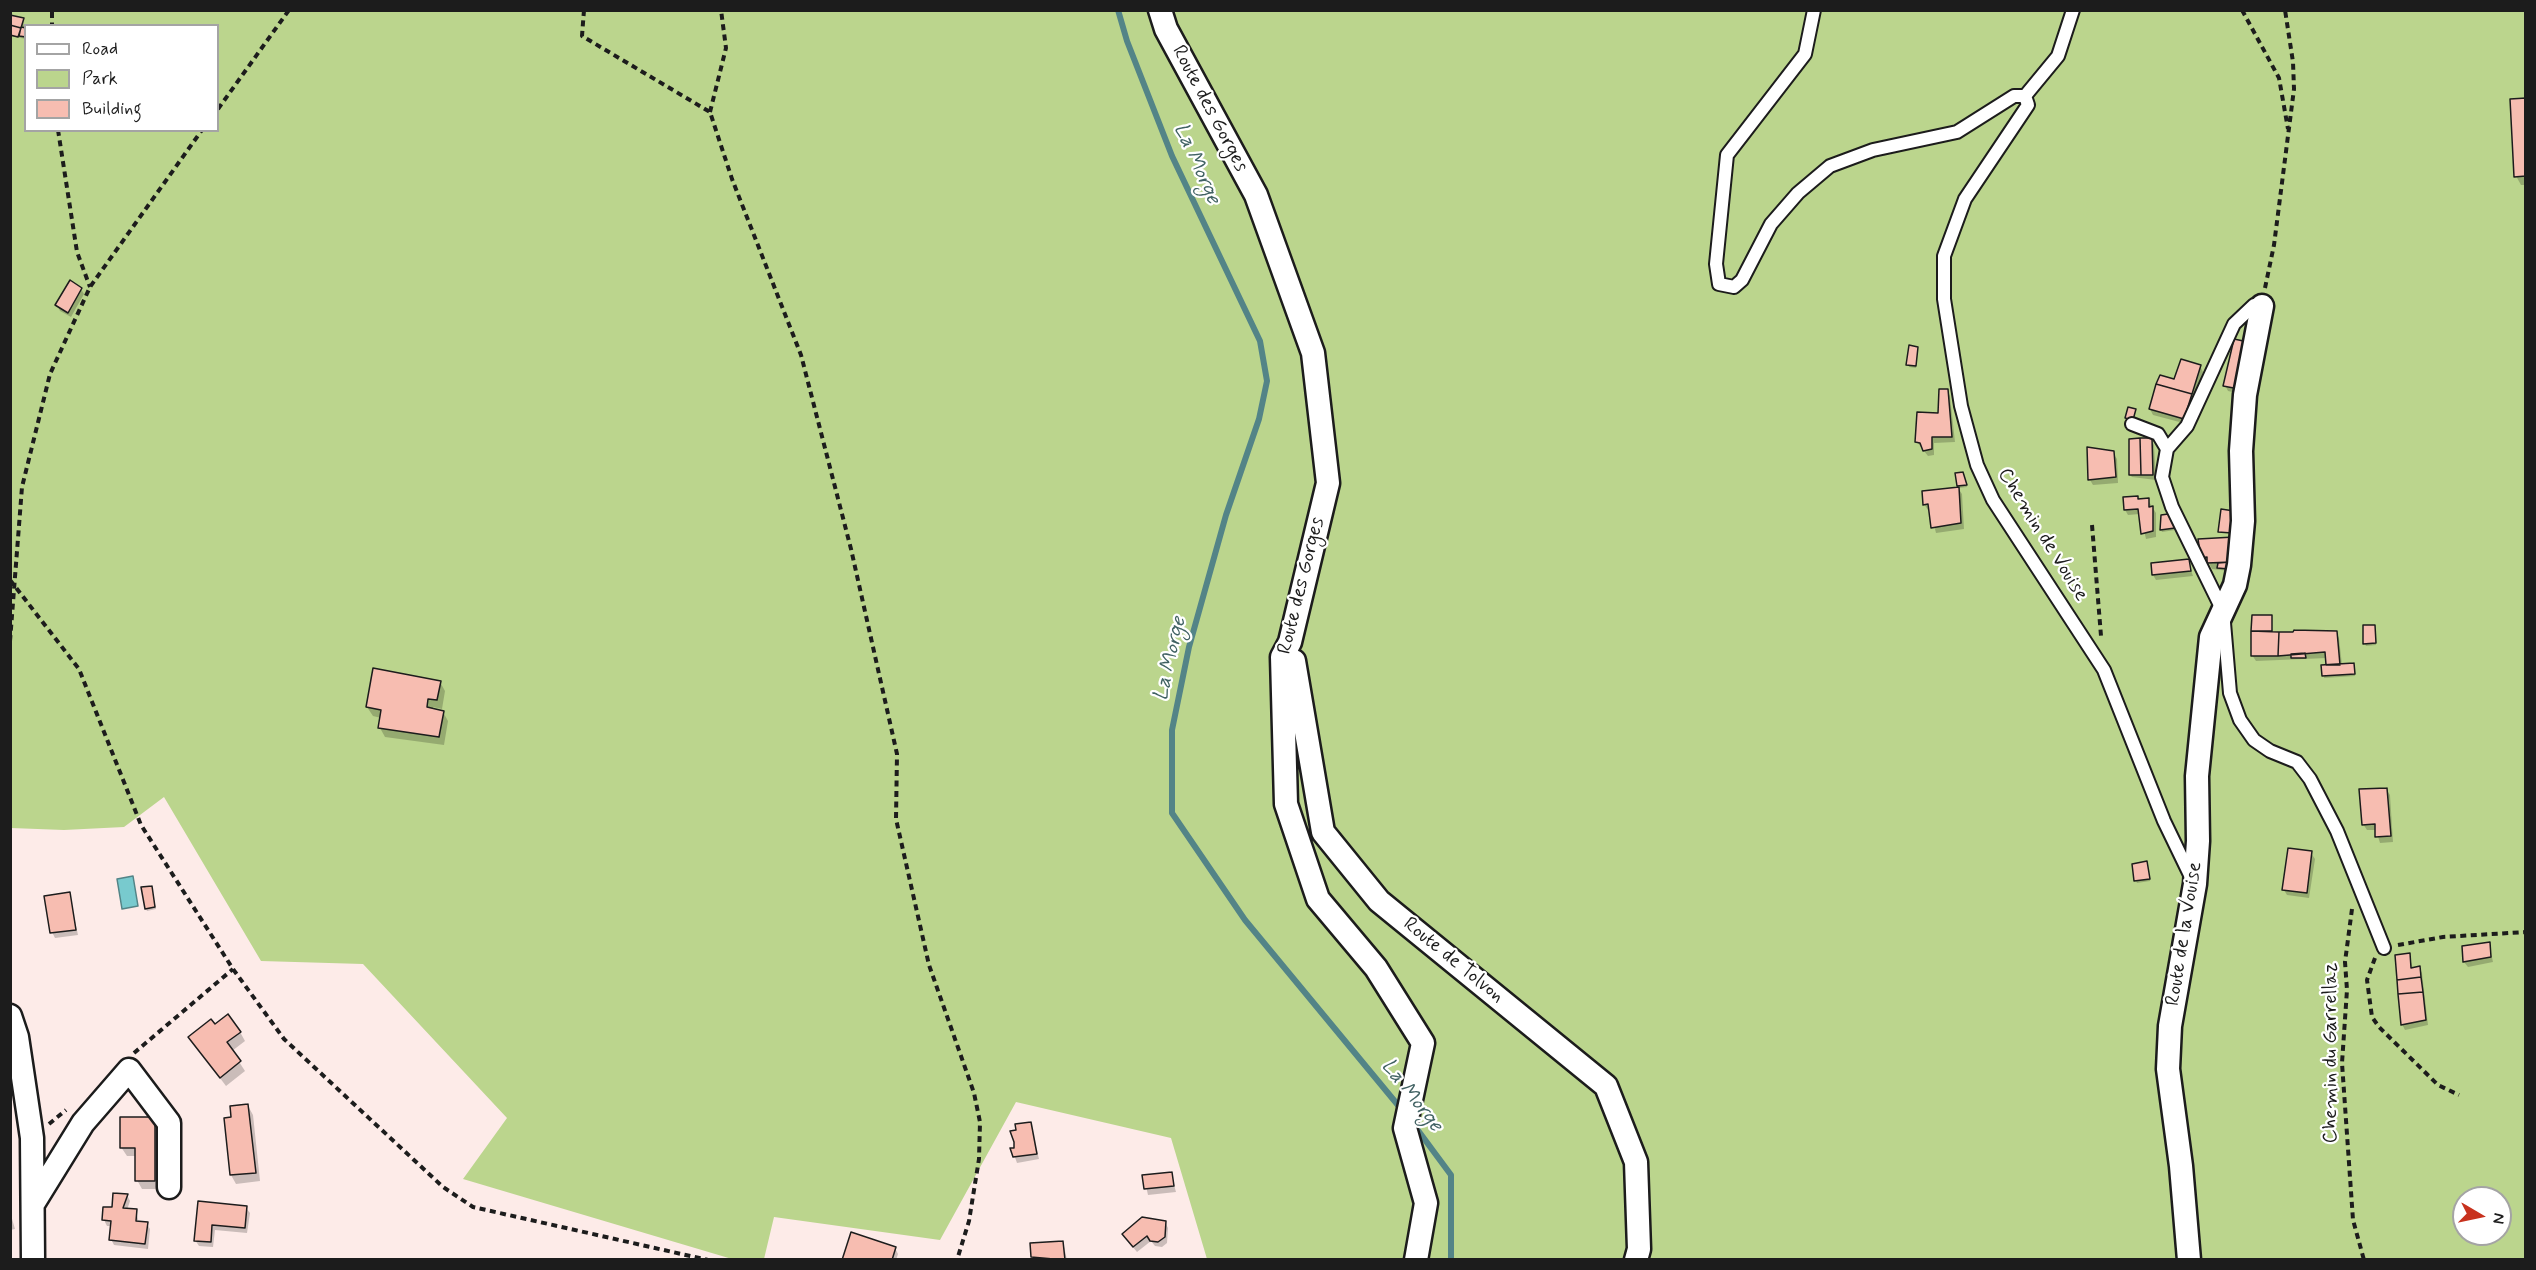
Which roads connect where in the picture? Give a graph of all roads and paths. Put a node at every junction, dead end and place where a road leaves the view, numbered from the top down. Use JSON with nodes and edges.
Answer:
{"nodes":[{"id":1,"x":289,"y":10,"type":"edge"},
{"id":2,"x":584,"y":10,"type":"edge"},
{"id":3,"x":721,"y":10,"type":"edge"},
{"id":4,"x":1160,"y":10,"type":"edge"},
{"id":5,"x":1814,"y":10,"type":"edge"},
{"id":6,"x":2073,"y":10,"type":"edge"},
{"id":7,"x":2242,"y":10,"type":"edge"},
{"id":8,"x":2285,"y":10,"type":"edge"},
{"id":9,"x":2025,"y":96,"type":"junction"},
{"id":10,"x":219,"y":108,"type":"edge"},
{"id":11,"x":710,"y":112,"type":"junction"},
{"id":12,"x":58,"y":132,"type":"edge"},
{"id":13,"x":201,"y":132,"type":"edge"},
{"id":14,"x":2289,"y":136,"type":"junction"},
{"id":15,"x":90,"y":287,"type":"junction"},
{"id":16,"x":2262,"y":306,"type":"junction"},
{"id":17,"x":2132,"y":424,"type":"dead end"},
{"id":18,"x":2167,"y":449,"type":"junction"},
{"id":19,"x":2092,"y":525,"type":"dead end"},
{"id":20,"x":10,"y":580,"type":"edge"},
{"id":21,"x":14,"y":585,"type":"junction"},
{"id":22,"x":2223,"y":611,"type":"junction"},
{"id":23,"x":10,"y":641,"type":"edge"},
{"id":24,"x":1290,"y":642,"type":"junction"},
{"id":25,"x":2104,"y":670,"type":"junction"},
{"id":26,"x":2358,"y":882,"type":"junction"},
{"id":27,"x":2195,"y":884,"type":"junction"},
{"id":28,"x":2526,"y":932,"type":"edge"},
{"id":29,"x":2384,"y":948,"type":"junction"},
{"id":30,"x":10,"y":1016,"type":"edge"},
{"id":31,"x":2459,"y":1095,"type":"dead end"},
{"id":32,"x":170,"y":1187,"type":"dead end"},
{"id":33,"x":33,"y":1204,"type":"junction"},
{"id":34,"x":33,"y":1260,"type":"edge"},
{"id":35,"x":708,"y":1260,"type":"edge"},
{"id":36,"x":957,"y":1260,"type":"edge"},
{"id":37,"x":1416,"y":1260,"type":"edge"},
{"id":38,"x":1636,"y":1260,"type":"edge"},
{"id":39,"x":2189,"y":1260,"type":"edge"},
{"id":40,"x":2364,"y":1260,"type":"edge"}],
"edges":[{"from":1,"to":10,"type":"path"},
{"from":2,"to":11,"type":"path"},
{"from":3,"to":11,"type":"path"},
{"from":4,"to":24,"type":"street","name":"Route des Gorges"},
{"from":5,"to":9,"type":"lane"},
{"from":6,"to":9,"type":"lane"},
{"from":7,"to":14,"type":"path"},
{"from":8,"to":14,"type":"path"},
{"from":9,"to":25,"type":"lane","name":"Chemin de Vouise"},
{"from":11,"to":36,"type":"path"},
{"from":12,"to":15,"type":"path"},
{"from":13,"to":15,"type":"path"},
{"from":14,"to":16,"type":"path"},
{"from":15,"to":21,"type":"path"},
{"from":16,"to":18,"type":"lane"},
{"from":16,"to":22,"type":"street","name":"Route de la Vouise"},
{"from":17,"to":18,"type":"lane"},
{"from":18,"to":22,"type":"lane"},
{"from":19,"to":25,"type":"path"},
{"from":20,"to":21,"type":"path"},
{"from":21,"to":23,"type":"path"},
{"from":21,"to":35,"type":"path"},
{"from":22,"to":26,"type":"lane"},
{"from":22,"to":27,"type":"street","name":"Route de la Vouise"},
{"from":24,"to":37,"type":"street","name":"Route des Gorges"},
{"from":24,"to":38,"type":"street","name":"Route de Tolvon"},
{"from":25,"to":27,"type":"lane","name":"Chemin de Vouise"},
{"from":26,"to":29,"type":"lane"},
{"from":26,"to":40,"type":"path","name":"Chemin du Garrellaz"},
{"from":27,"to":39,"type":"street","name":"Route de la Vouise"},
{"from":28,"to":29,"type":"path"},
{"from":29,"to":31,"type":"path"},
{"from":30,"to":33,"type":"street"},
{"from":32,"to":33,"type":"street"},
{"from":33,"to":34,"type":"street"}]}
